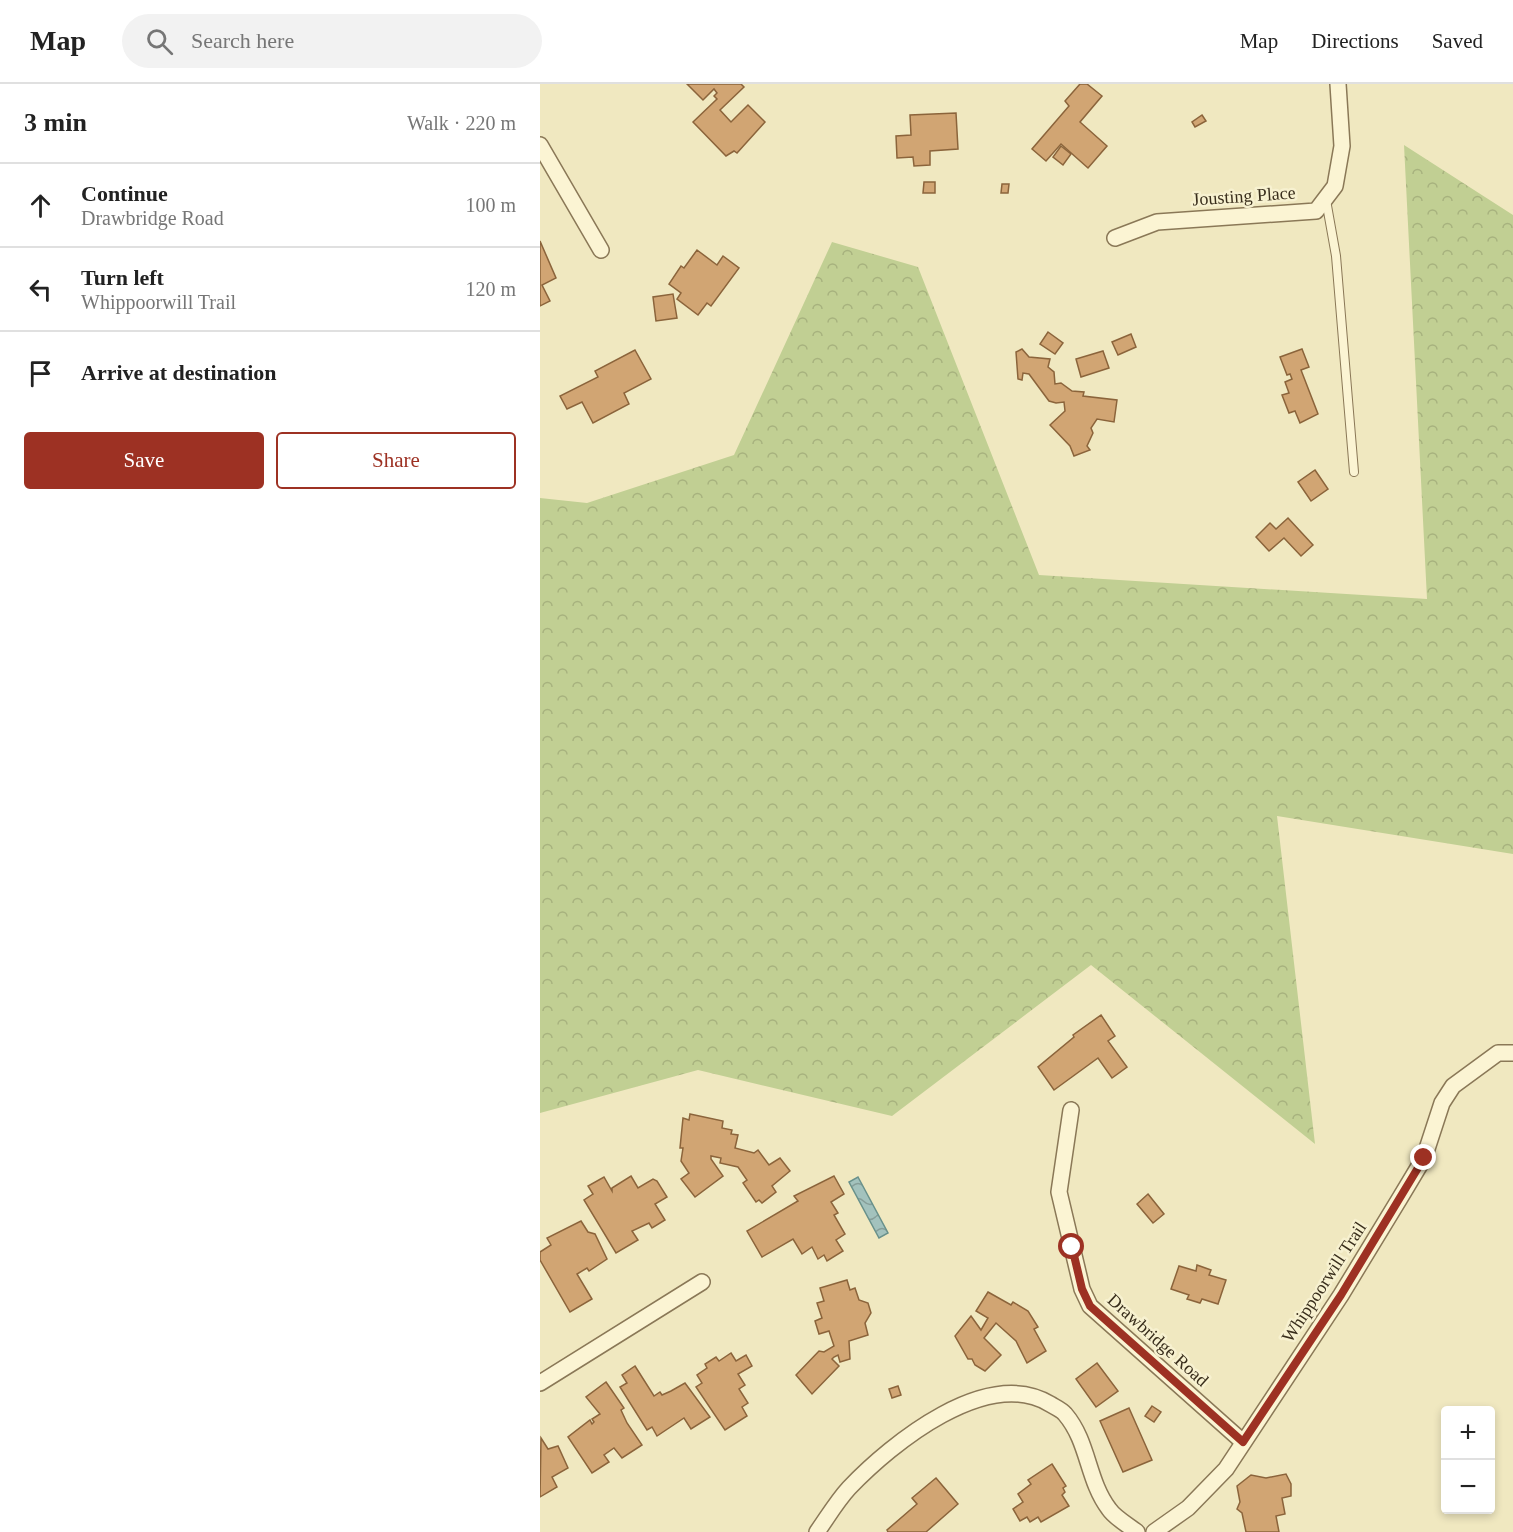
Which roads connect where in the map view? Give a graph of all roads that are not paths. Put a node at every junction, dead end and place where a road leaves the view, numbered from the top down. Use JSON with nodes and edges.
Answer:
{"nodes":[{"id":1,"x":1338,"y":84,"type":"edge"},
{"id":2,"x":540,"y":145,"type":"edge"},
{"id":3,"x":1325,"y":198,"type":"junction"},
{"id":4,"x":1115,"y":238,"type":"dead end"},
{"id":5,"x":601,"y":250,"type":"dead end"},
{"id":6,"x":1354,"y":472,"type":"dead end"},
{"id":7,"x":1513,"y":1053,"type":"edge"},
{"id":8,"x":1071,"y":1110,"type":"dead end"},
{"id":9,"x":702,"y":1282,"type":"dead end"},
{"id":10,"x":540,"y":1383,"type":"edge"},
{"id":11,"x":1243,"y":1442,"type":"junction"},
{"id":12,"x":817,"y":1532,"type":"edge"},
{"id":13,"x":1137,"y":1532,"type":"edge"},
{"id":14,"x":1154,"y":1532,"type":"edge"}],
"edges":[{"from":1,"to":3,"type":"street"},
{"from":2,"to":5,"type":"street"},
{"from":3,"to":4,"type":"street","name":"Jousting Place"},
{"from":3,"to":6,"type":"lane"},
{"from":7,"to":11,"type":"street","name":"Whippoorwill Trail"},
{"from":8,"to":11,"type":"street","name":"Drawbridge Road"},
{"from":9,"to":10,"type":"street"},
{"from":11,"to":14,"type":"street","name":"Whippoorwill Trail"},
{"from":12,"to":13,"type":"street"}]}
